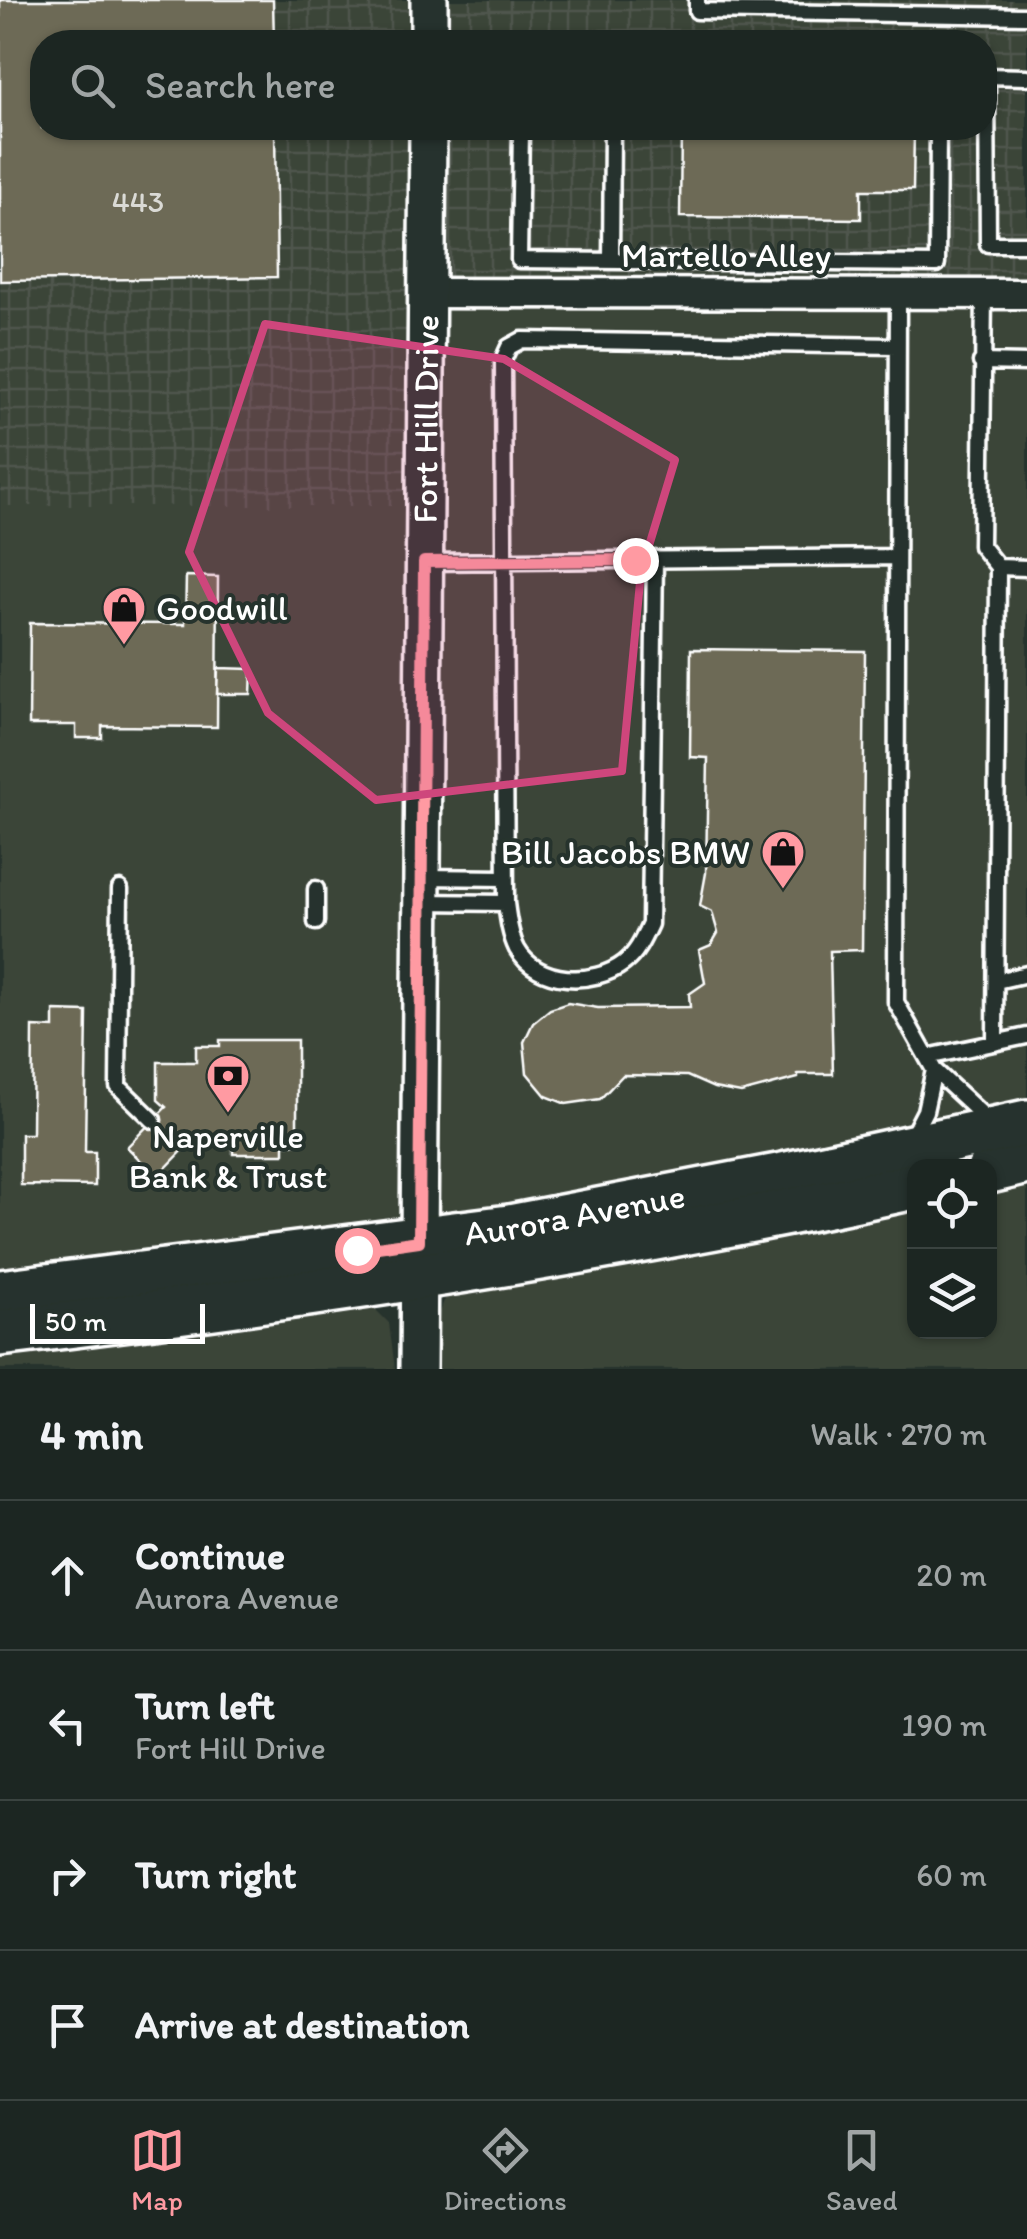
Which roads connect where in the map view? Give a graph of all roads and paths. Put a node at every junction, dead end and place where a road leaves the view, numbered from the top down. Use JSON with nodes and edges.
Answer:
{"nodes":[{"id":1,"x":429,"y":0,"type":"edge"},
{"id":2,"x":697,"y":0,"type":"edge"},
{"id":3,"x":1027,"y":16,"type":"edge"},
{"id":4,"x":429,"y":30,"type":"edge"},
{"id":5,"x":997,"y":76,"type":"edge"},
{"id":6,"x":1027,"y":77,"type":"edge"},
{"id":7,"x":428,"y":140,"type":"edge"},
{"id":8,"x":521,"y":140,"type":"edge"},
{"id":9,"x":612,"y":140,"type":"edge"},
{"id":10,"x":938,"y":140,"type":"edge"},
{"id":11,"x":987,"y":140,"type":"edge"},
{"id":12,"x":1027,"y":244,"type":"edge"},
{"id":13,"x":611,"y":261,"type":"junction"},
{"id":14,"x":426,"y":293,"type":"junction"},
{"id":15,"x":898,"y":293,"type":"junction"},
{"id":16,"x":984,"y":294,"type":"junction"},
{"id":17,"x":1027,"y":294,"type":"edge"},
{"id":18,"x":896,"y":346,"type":"junction"},
{"id":19,"x":981,"y":362,"type":"junction"},
{"id":20,"x":1027,"y":363,"type":"edge"},
{"id":21,"x":896,"y":558,"type":"junction"},
{"id":22,"x":655,"y":559,"type":"junction"},
{"id":23,"x":506,"y":561,"type":"junction"},
{"id":24,"x":424,"y":562,"type":"junction"},
{"id":25,"x":998,"y":567,"type":"junction"},
{"id":26,"x":1027,"y":568,"type":"edge"},
{"id":27,"x":504,"y":878,"type":"junction"},
{"id":28,"x":120,"y":889,"type":"dead end"},
{"id":29,"x":420,"y":889,"type":"junction"},
{"id":30,"x":316,"y":890,"type":"dead end"},
{"id":31,"x":506,"y":903,"type":"junction"},
{"id":32,"x":316,"y":922,"type":"dead end"},
{"id":33,"x":1027,"y":974,"type":"edge"},
{"id":34,"x":996,"y":982,"type":"junction"},
{"id":35,"x":1027,"y":1036,"type":"edge"},
{"id":36,"x":996,"y":1043,"type":"junction"},
{"id":37,"x":930,"y":1064,"type":"junction"},
{"id":38,"x":154,"y":1120,"type":"dead end"},
{"id":39,"x":1011,"y":1146,"type":"edge"},
{"id":40,"x":912,"y":1159,"type":"edge"},
{"id":41,"x":951,"y":1159,"type":"edge"},
{"id":42,"x":907,"y":1169,"type":"edge"},
{"id":43,"x":418,"y":1260,"type":"junction"},
{"id":44,"x":0,"y":1293,"type":"edge"},
{"id":45,"x":0,"y":1332,"type":"edge"},
{"id":46,"x":418,"y":1369,"type":"edge"}],
"edges":[{"from":1,"to":4,"type":"street"},
{"from":2,"to":3,"type":"lane"},
{"from":5,"to":6,"type":"lane"},
{"from":7,"to":14,"type":"street","name":"Fort Hill Drive"},
{"from":8,"to":13,"type":"lane"},
{"from":9,"to":13,"type":"lane"},
{"from":10,"to":13,"type":"lane"},
{"from":11,"to":12,"type":"lane"},
{"from":14,"to":15,"type":"street","name":"Martello Alley"},
{"from":14,"to":24,"type":"street","name":"Fort Hill Drive"},
{"from":15,"to":16,"type":"street","name":"Martello Alley"},
{"from":15,"to":18,"type":"lane"},
{"from":16,"to":17,"type":"street","name":"Martello Alley"},
{"from":16,"to":19,"type":"lane"},
{"from":18,"to":21,"type":"lane"},
{"from":18,"to":23,"type":"lane"},
{"from":19,"to":20,"type":"lane"},
{"from":19,"to":25,"type":"lane"},
{"from":21,"to":22,"type":"lane"},
{"from":21,"to":37,"type":"lane"},
{"from":22,"to":23,"type":"lane"},
{"from":22,"to":31,"type":"lane"},
{"from":23,"to":24,"type":"lane"},
{"from":23,"to":27,"type":"lane"},
{"from":24,"to":29,"type":"street","name":"Fort Hill Drive"},
{"from":25,"to":26,"type":"lane"},
{"from":25,"to":34,"type":"lane"},
{"from":27,"to":29,"type":"lane"},
{"from":27,"to":31,"type":"lane"},
{"from":28,"to":38,"type":"lane"},
{"from":29,"to":31,"type":"lane"},
{"from":29,"to":43,"type":"street","name":"Fort Hill Drive"},
{"from":30,"to":32,"type":"lane"},
{"from":33,"to":34,"type":"lane"},
{"from":34,"to":36,"type":"lane"},
{"from":35,"to":36,"type":"lane"},
{"from":36,"to":37,"type":"lane"},
{"from":37,"to":39,"type":"lane"},
{"from":37,"to":40,"type":"lane"},
{"from":39,"to":41,"type":"main road","name":"Aurora Avenue"},
{"from":42,"to":43,"type":"main road","name":"Aurora Avenue"},
{"from":43,"to":44,"type":"main road","name":"Aurora Avenue"},
{"from":43,"to":45,"type":"main road","name":"Aurora Avenue"},
{"from":43,"to":46,"type":"street","name":"Fort Hill Drive"}]}
